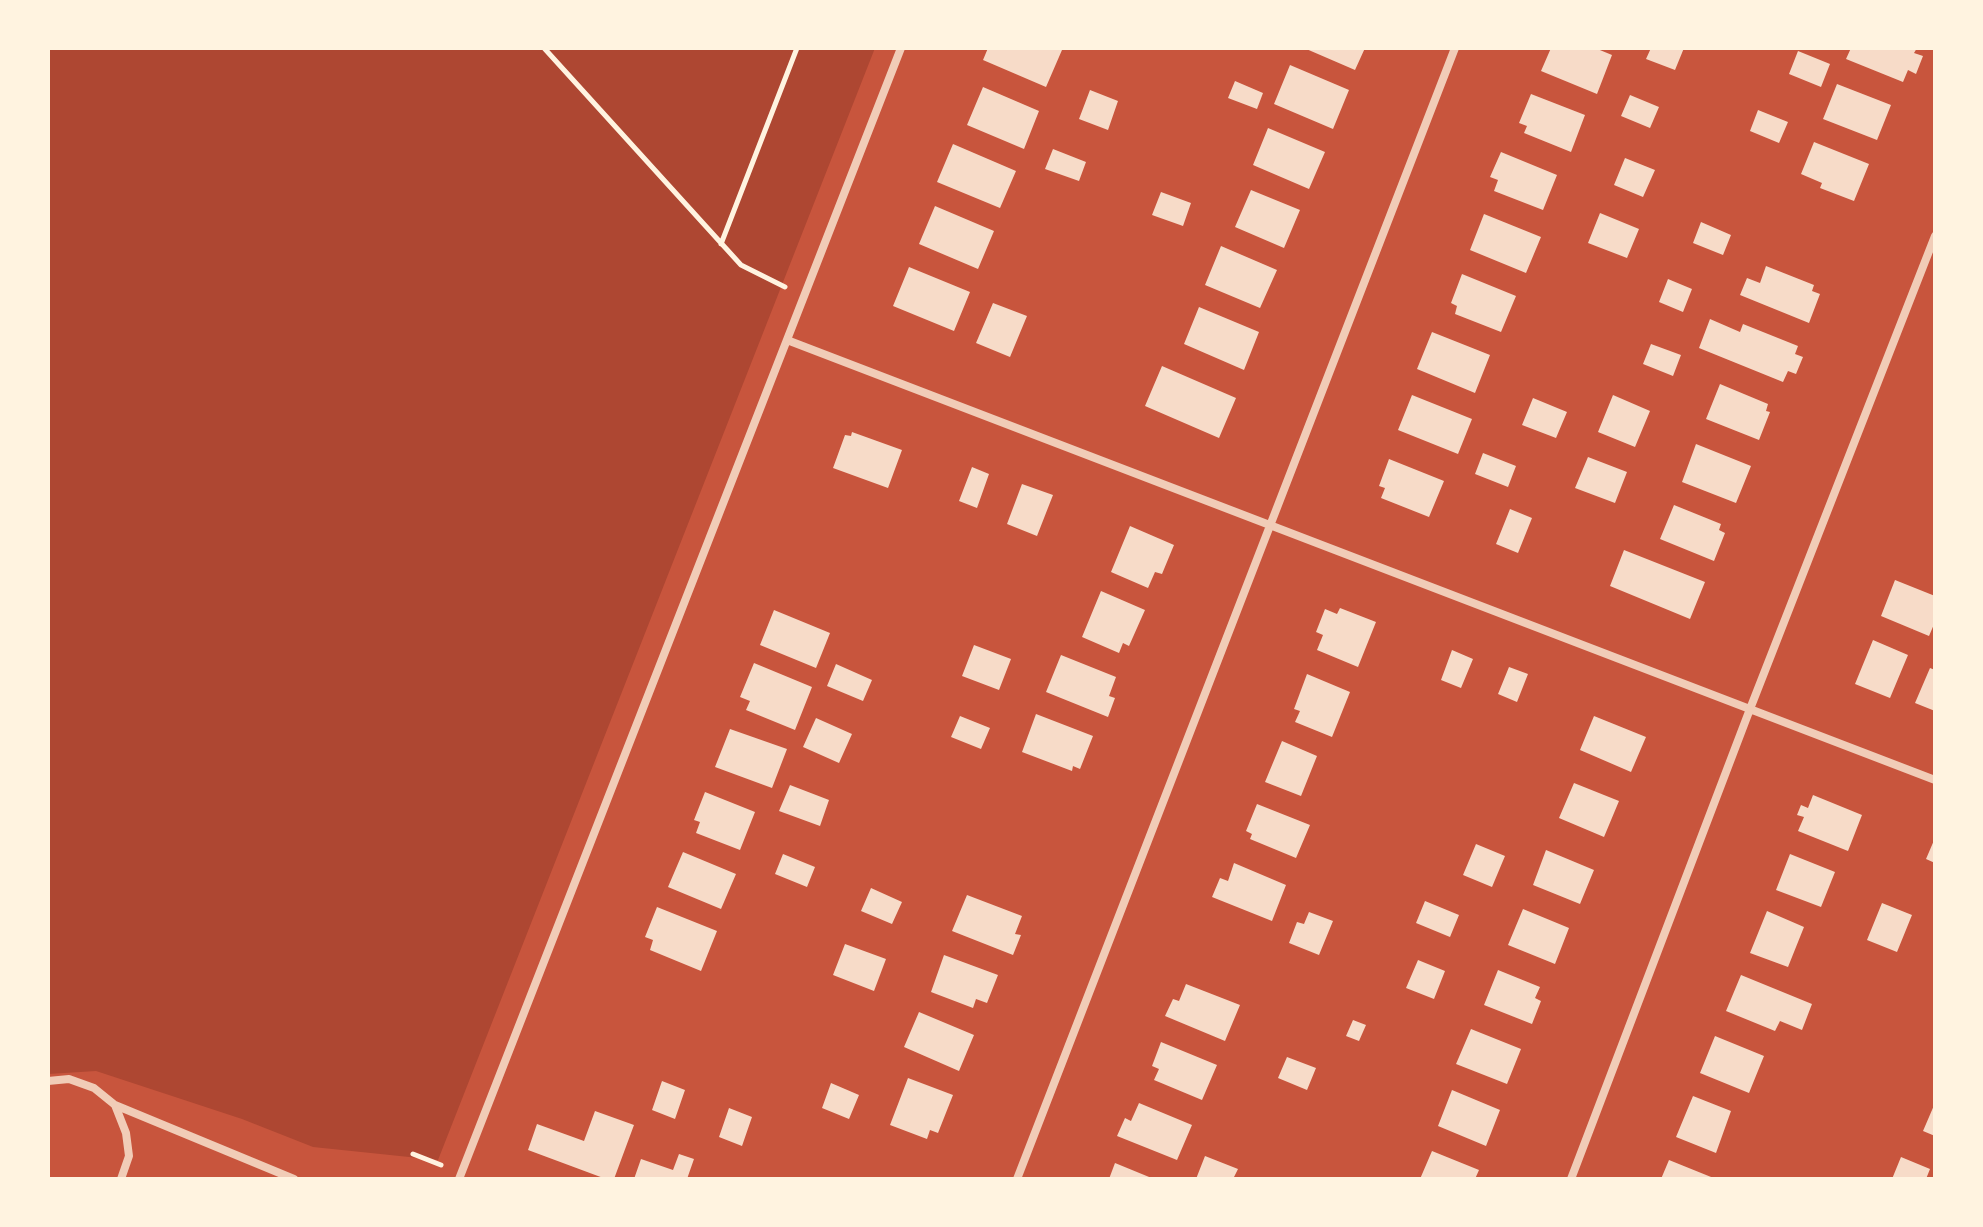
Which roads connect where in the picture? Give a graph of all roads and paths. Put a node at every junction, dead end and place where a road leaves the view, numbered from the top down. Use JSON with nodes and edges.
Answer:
{"nodes":[{"id":1,"x":544,"y":48,"type":"edge"},
{"id":2,"x":797,"y":48,"type":"edge"},
{"id":3,"x":901,"y":48,"type":"edge"},
{"id":4,"x":1455,"y":48,"type":"edge"},
{"id":5,"x":1935,"y":236,"type":"edge"},
{"id":6,"x":721,"y":244,"type":"junction"},
{"id":7,"x":804,"y":296,"type":"junction"},
{"id":8,"x":787,"y":340,"type":"junction"},
{"id":9,"x":1269,"y":524,"type":"junction"},
{"id":10,"x":1750,"y":709,"type":"junction"},
{"id":11,"x":1935,"y":780,"type":"edge"},
{"id":12,"x":48,"y":1081,"type":"edge"},
{"id":13,"x":115,"y":1105,"type":"junction"},
{"id":14,"x":413,"y":1154,"type":"dead end"},
{"id":15,"x":441,"y":1165,"type":"dead end"},
{"id":16,"x":121,"y":1179,"type":"edge"},
{"id":17,"x":294,"y":1179,"type":"edge"},
{"id":18,"x":459,"y":1179,"type":"edge"},
{"id":19,"x":1017,"y":1179,"type":"edge"},
{"id":20,"x":1571,"y":1179,"type":"edge"}],
"edges":[{"from":1,"to":6,"type":"path"},
{"from":2,"to":6,"type":"path"},
{"from":3,"to":7,"type":"street"},
{"from":4,"to":9,"type":"street"},
{"from":5,"to":10,"type":"street"},
{"from":6,"to":7,"type":"path"},
{"from":7,"to":8,"type":"street"},
{"from":8,"to":9,"type":"street"},
{"from":8,"to":18,"type":"street"},
{"from":9,"to":10,"type":"street"},
{"from":9,"to":19,"type":"street"},
{"from":10,"to":11,"type":"street"},
{"from":10,"to":20,"type":"street"},
{"from":12,"to":13,"type":"street"},
{"from":13,"to":16,"type":"street"},
{"from":13,"to":17,"type":"street"},
{"from":14,"to":15,"type":"path"}]}
